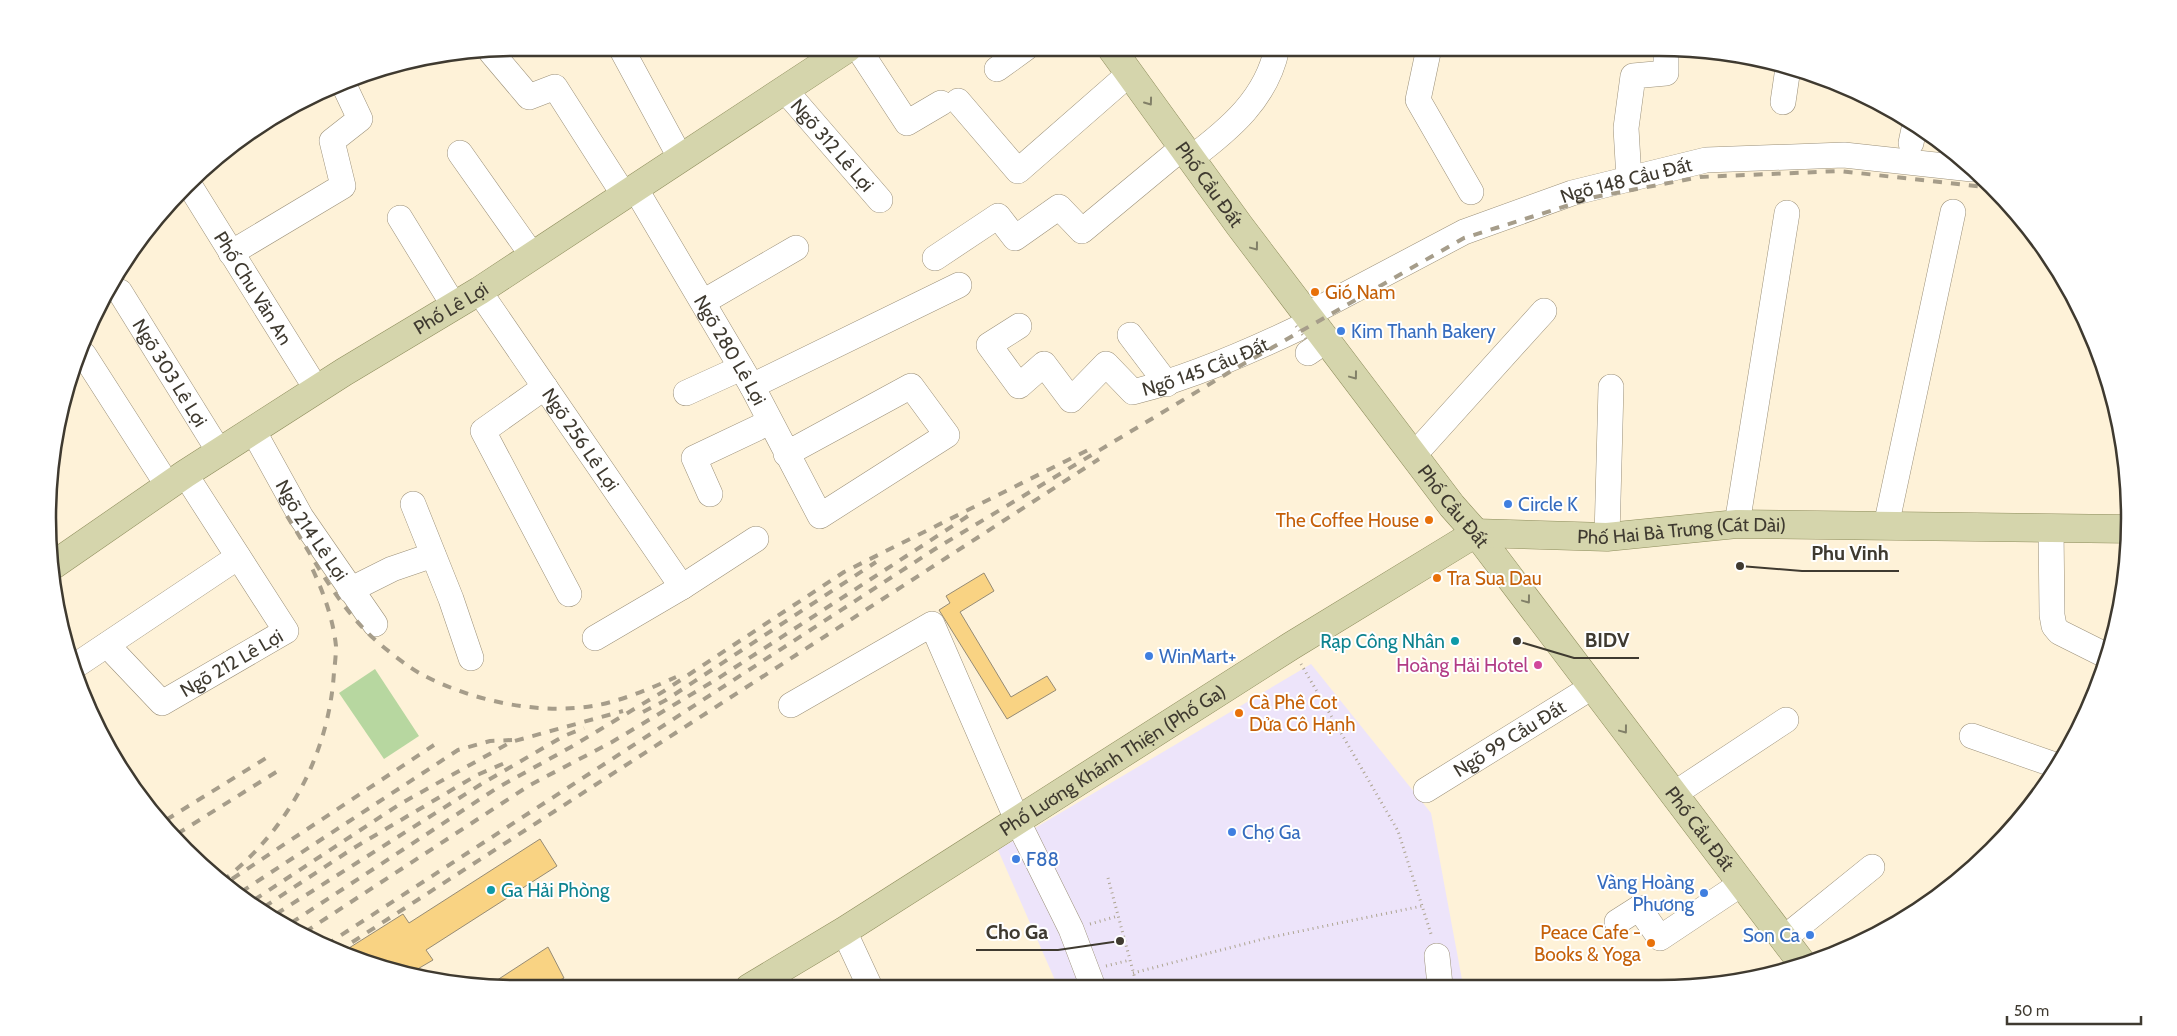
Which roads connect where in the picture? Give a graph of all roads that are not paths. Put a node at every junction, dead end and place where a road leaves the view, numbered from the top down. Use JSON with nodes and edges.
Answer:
{"nodes":[{"id":1,"x":625,"y":56,"type":"edge"},
{"id":2,"x":834,"y":56,"type":"edge"},
{"id":3,"x":851,"y":56,"type":"edge"},
{"id":4,"x":1015,"y":56,"type":"edge"},
{"id":5,"x":1117,"y":56,"type":"edge"},
{"id":6,"x":1275,"y":56,"type":"edge"},
{"id":7,"x":1427,"y":56,"type":"edge"},
{"id":8,"x":1666,"y":56,"type":"edge"},
{"id":9,"x":494,"y":57,"type":"edge"},
{"id":10,"x":997,"y":70,"type":"dead end"},
{"id":11,"x":1129,"y":74,"type":"junction"},
{"id":12,"x":1787,"y":75,"type":"edge"},
{"id":13,"x":346,"y":89,"type":"edge"},
{"id":14,"x":784,"y":89,"type":"junction"},
{"id":15,"x":1783,"y":102,"type":"dead end"},
{"id":16,"x":460,"y":153,"type":"dead end"},
{"id":17,"x":1186,"y":153,"type":"junction"},
{"id":18,"x":680,"y":157,"type":"junction"},
{"id":19,"x":1959,"y":168,"type":"edge"},
{"id":20,"x":1629,"y":179,"type":"junction"},
{"id":21,"x":192,"y":190,"type":"edge"},
{"id":22,"x":629,"y":191,"type":"junction"},
{"id":23,"x":1471,"y":192,"type":"dead end"},
{"id":24,"x":880,"y":200,"type":"dead end"},
{"id":25,"x":1953,"y":212,"type":"dead end"},
{"id":26,"x":1787,"y":213,"type":"dead end"},
{"id":27,"x":400,"y":218,"type":"dead end"},
{"id":28,"x":1468,"y":244,"type":"dead end"},
{"id":29,"x":796,"y":248,"type":"dead end"},
{"id":30,"x":231,"y":253,"type":"junction"},
{"id":31,"x":532,"y":255,"type":"junction"},
{"id":32,"x":936,"y":258,"type":"dead end"},
{"id":33,"x":959,"y":285,"type":"dead end"},
{"id":34,"x":479,"y":290,"type":"junction"},
{"id":35,"x":120,"y":292,"type":"dead end"},
{"id":36,"x":703,"y":302,"type":"junction"},
{"id":37,"x":454,"y":306,"type":"junction"},
{"id":38,"x":1544,"y":311,"type":"dead end"},
{"id":39,"x":1019,"y":326,"type":"dead end"},
{"id":40,"x":1130,"y":335,"type":"dead end"},
{"id":41,"x":1306,"y":335,"type":"junction"},
{"id":42,"x":86,"y":356,"type":"edge"},
{"id":43,"x":746,"y":377,"type":"junction"},
{"id":44,"x":1167,"y":384,"type":"junction"},
{"id":45,"x":545,"y":387,"type":"junction"},
{"id":46,"x":1611,"y":387,"type":"dead end"},
{"id":47,"x":318,"y":390,"type":"junction"},
{"id":48,"x":686,"y":393,"type":"dead end"},
{"id":49,"x":770,"y":422,"type":"junction"},
{"id":50,"x":254,"y":432,"type":"junction"},
{"id":51,"x":220,"y":453,"type":"junction"},
{"id":52,"x":786,"y":454,"type":"junction"},
{"id":53,"x":1414,"y":455,"type":"junction"},
{"id":54,"x":176,"y":480,"type":"junction"},
{"id":55,"x":710,"y":494,"type":"dead end"},
{"id":56,"x":413,"y":504,"type":"dead end"},
{"id":57,"x":1737,"y":524,"type":"junction"},
{"id":58,"x":1886,"y":526,"type":"junction"},
{"id":59,"x":2051,"y":528,"type":"junction"},
{"id":60,"x":2121,"y":529,"type":"edge"},
{"id":61,"x":1476,"y":533,"type":"junction"},
{"id":62,"x":1607,"y":537,"type":"junction"},
{"id":63,"x":756,"y":539,"type":"dead end"},
{"id":64,"x":433,"y":555,"type":"junction"},
{"id":65,"x":238,"y":557,"type":"junction"},
{"id":66,"x":58,"y":562,"type":"edge"},
{"id":67,"x":682,"y":587,"type":"junction"},
{"id":68,"x":350,"y":590,"type":"junction"},
{"id":69,"x":569,"y":594,"type":"dead end"},
{"id":70,"x":375,"y":624,"type":"dead end"},
{"id":71,"x":595,"y":638,"type":"dead end"},
{"id":72,"x":107,"y":645,"type":"junction"},
{"id":73,"x":2100,"y":653,"type":"edge"},
{"id":74,"x":472,"y":658,"type":"dead end"},
{"id":75,"x":80,"y":663,"type":"edge"},
{"id":76,"x":1592,"y":687,"type":"junction"},
{"id":77,"x":791,"y":705,"type":"dead end"},
{"id":78,"x":1786,"y":720,"type":"dead end"},
{"id":79,"x":1972,"y":736,"type":"dead end"},
{"id":80,"x":2050,"y":763,"type":"edge"},
{"id":81,"x":1426,"y":790,"type":"dead end"},
{"id":82,"x":1674,"y":794,"type":"junction"},
{"id":83,"x":1018,"y":822,"type":"junction"},
{"id":84,"x":1872,"y":867,"type":"dead end"},
{"id":85,"x":1741,"y":884,"type":"junction"},
{"id":86,"x":1617,"y":922,"type":"dead end"},
{"id":87,"x":844,"y":931,"type":"junction"},
{"id":88,"x":1783,"y":939,"type":"junction"},
{"id":89,"x":1438,"y":956,"type":"road end"},
{"id":90,"x":1798,"y":958,"type":"edge"},
{"id":91,"x":762,"y":980,"type":"edge"},
{"id":92,"x":867,"y":980,"type":"edge"},
{"id":93,"x":1091,"y":980,"type":"edge"},
{"id":94,"x":1440,"y":980,"type":"edge"}],
"edges":[{"from":1,"to":18,"type":"street"},
{"from":2,"to":14,"type":"main road","name":"Phố Lê Lợi"},
{"from":3,"to":11,"type":"street"},
{"from":4,"to":10,"type":"street"},
{"from":5,"to":11,"type":"main road","name":"Phố Cầu Đất"},
{"from":6,"to":17,"type":"street"},
{"from":7,"to":23,"type":"street"},
{"from":8,"to":20,"type":"street"},
{"from":9,"to":22,"type":"street","name":"Ngõ 280 Lê Lợi"},
{"from":11,"to":17,"type":"main road","name":"Phố Cầu Đất","one_way":true},
{"from":12,"to":15,"type":"street"},
{"from":13,"to":30,"type":"street"},
{"from":14,"to":18,"type":"main road","name":"Phố Lê Lợi"},
{"from":14,"to":24,"type":"street","name":"Ngõ 312 Lê Lợi"},
{"from":16,"to":31,"type":"street"},
{"from":17,"to":32,"type":"street"},
{"from":17,"to":41,"type":"main road","name":"Phố Cầu Đất","one_way":true},
{"from":18,"to":22,"type":"main road","name":"Phố Lê Lợi"},
{"from":19,"to":20,"type":"street","name":"Ngõ 148 Cầu Đất"},
{"from":20,"to":41,"type":"street","name":"Ngõ 148 Cầu Đất"},
{"from":21,"to":30,"type":"street","name":"Phố Chu Văn An"},
{"from":22,"to":31,"type":"main road","name":"Phố Lê Lợi"},
{"from":22,"to":36,"type":"street","name":"Ngõ 280 Lê Lợi"},
{"from":25,"to":58,"type":"street"},
{"from":26,"to":57,"type":"street"},
{"from":27,"to":37,"type":"street"},
{"from":28,"to":41,"type":"street"},
{"from":29,"to":36,"type":"street"},
{"from":30,"to":47,"type":"street","name":"Phố Chu Văn An"},
{"from":31,"to":34,"type":"main road","name":"Phố Lê Lợi"},
{"from":33,"to":43,"type":"street"},
{"from":34,"to":37,"type":"main road","name":"Phố Lê Lợi"},
{"from":34,"to":45,"type":"street","name":"Ngõ 256 Lê Lợi"},
{"from":35,"to":51,"type":"street","name":"Ngõ 303 Lê Lợi"},
{"from":36,"to":43,"type":"street","name":"Ngõ 280 Lê Lợi"},
{"from":37,"to":47,"type":"main road","name":"Phố Lê Lợi"},
{"from":38,"to":53,"type":"street"},
{"from":39,"to":44,"type":"street","name":"Ngõ 145 Cầu Đất"},
{"from":40,"to":44,"type":"street"},
{"from":41,"to":44,"type":"street","name":"Ngõ 145 Cầu Đất"},
{"from":41,"to":53,"type":"main road","name":"Phố Cầu Đất","one_way":true},
{"from":42,"to":54,"type":"street","name":"Ngõ 212 Lê Lợi"},
{"from":43,"to":48,"type":"street"},
{"from":43,"to":49,"type":"street","name":"Ngõ 280 Lê Lợi"},
{"from":45,"to":67,"type":"street","name":"Ngõ 256 Lê Lợi"},
{"from":45,"to":69,"type":"street"},
{"from":46,"to":62,"type":"street"},
{"from":47,"to":50,"type":"main road","name":"Phố Lê Lợi"},
{"from":49,"to":52,"type":"street","name":"Ngõ 280 Lê Lợi"},
{"from":49,"to":55,"type":"street"},
{"from":50,"to":51,"type":"main road","name":"Phố Lê Lợi"},
{"from":50,"to":68,"type":"street","name":"Ngõ 214 Lê Lợi"},
{"from":51,"to":54,"type":"main road","name":"Phố Lê Lợi"},
{"from":52,"to":52,"type":"street","name":"Ngõ 280 Lê Lợi"},
{"from":53,"to":61,"type":"main road","name":"Phố Cầu Đất"},
{"from":54,"to":65,"type":"street","name":"Ngõ 212 Lê Lợi"},
{"from":54,"to":66,"type":"main road","name":"Phố Lê Lợi"},
{"from":56,"to":64,"type":"street"},
{"from":57,"to":58,"type":"main road","name":"Phố Hai Bà Trưng (Cát Dài)"},
{"from":57,"to":62,"type":"main road","name":"Phố Hai Bà Trưng (Cát Dài)"},
{"from":58,"to":59,"type":"main road","name":"Phố Hai Bà Trưng (Cát Dài)"},
{"from":59,"to":60,"type":"main road","name":"Phố Hai Bà Trưng (Cát Dài)"},
{"from":59,"to":73,"type":"street"},
{"from":61,"to":62,"type":"main road","name":"Phố Hai Bà Trưng (Cát Dài)"},
{"from":61,"to":76,"type":"main road","name":"Phố Cầu Đất","one_way":true},
{"from":61,"to":83,"type":"main road","name":"Phố Lương Khánh Thiện (Phố Ga)"},
{"from":63,"to":67,"type":"street"},
{"from":64,"to":68,"type":"street"},
{"from":64,"to":74,"type":"street"},
{"from":65,"to":72,"type":"street"},
{"from":65,"to":72,"type":"street","name":"Ngõ 212 Lê Lợi"},
{"from":67,"to":71,"type":"street"},
{"from":68,"to":70,"type":"street","name":"Ngõ 214 Lê Lợi"},
{"from":72,"to":75,"type":"street"},
{"from":76,"to":81,"type":"street","name":"Ngõ 99 Cầu Đất"},
{"from":76,"to":82,"type":"main road","name":"Phố Cầu Đất","one_way":true},
{"from":77,"to":83,"type":"street"},
{"from":78,"to":82,"type":"street"},
{"from":79,"to":80,"type":"street"},
{"from":82,"to":85,"type":"main road","name":"Phố Cầu Đất"},
{"from":83,"to":87,"type":"main road","name":"Phố Lương Khánh Thiện (Phố Ga)"},
{"from":83,"to":93,"type":"street"},
{"from":84,"to":88,"type":"street"},
{"from":85,"to":86,"type":"street"},
{"from":85,"to":88,"type":"main road","name":"Phố Cầu Đất"},
{"from":87,"to":91,"type":"main road","name":"Phố Lương Khánh Thiện (Phố Ga)"},
{"from":87,"to":92,"type":"street"},
{"from":88,"to":90,"type":"main road","name":"Phố Cầu Đất"},
{"from":89,"to":94,"type":"street"}]}
